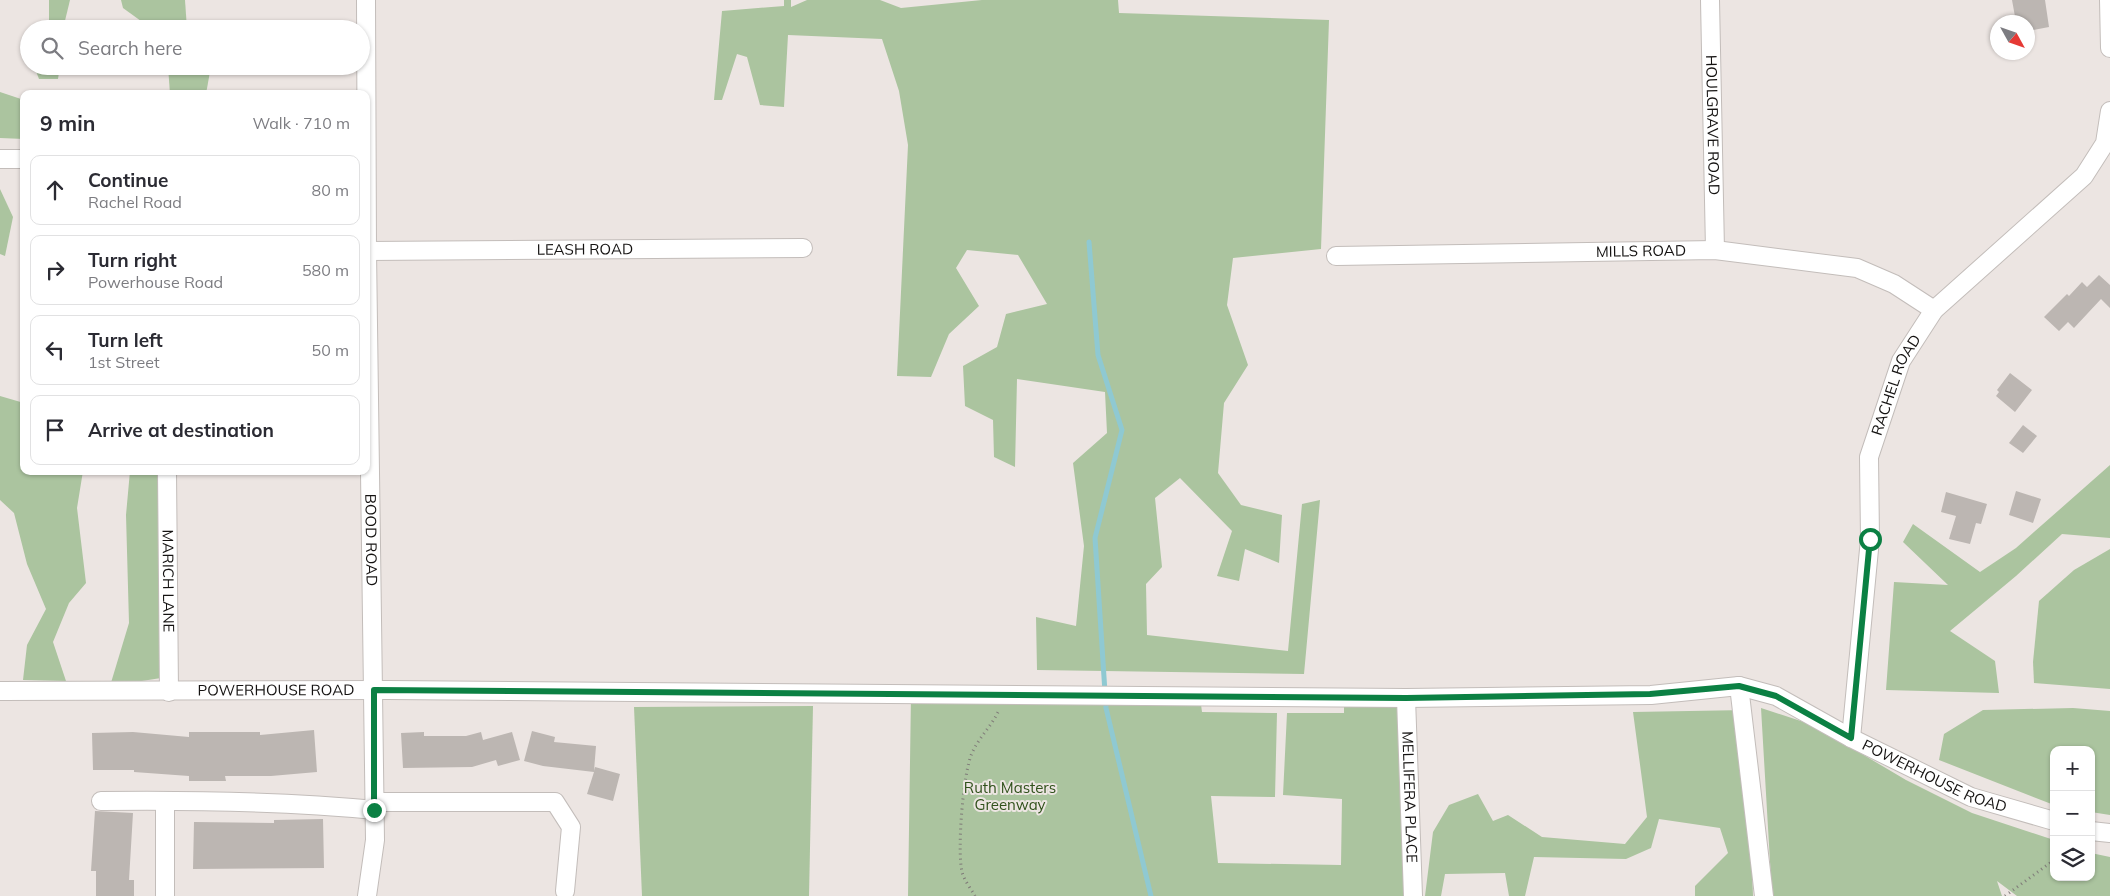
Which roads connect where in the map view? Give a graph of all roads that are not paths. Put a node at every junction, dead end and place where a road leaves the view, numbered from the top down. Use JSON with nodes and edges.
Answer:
{"nodes":[{"id":1,"x":366,"y":0,"type":"edge"},
{"id":2,"x":1710,"y":0,"type":"edge"},
{"id":3,"x":2109,"y":0,"type":"edge"},
{"id":4,"x":366,"y":20,"type":"edge"},
{"id":5,"x":2110,"y":48,"type":"edge"},
{"id":6,"x":366,"y":75,"type":"edge"},
{"id":7,"x":366,"y":90,"type":"edge"},
{"id":8,"x":2110,"y":111,"type":"edge"},
{"id":9,"x":0,"y":159,"type":"edge"},
{"id":10,"x":20,"y":159,"type":"edge"},
{"id":11,"x":803,"y":248,"type":"dead end"},
{"id":12,"x":1715,"y":250,"type":"junction"},
{"id":13,"x":370,"y":251,"type":"edge"},
{"id":14,"x":1336,"y":256,"type":"dead end"},
{"id":15,"x":1934,"y":310,"type":"junction"},
{"id":16,"x":370,"y":439,"type":"edge"},
{"id":17,"x":167,"y":475,"type":"edge"},
{"id":18,"x":1739,"y":686,"type":"junction"},
{"id":19,"x":374,"y":690,"type":"junction"},
{"id":20,"x":0,"y":691,"type":"edge"},
{"id":21,"x":169,"y":692,"type":"junction"},
{"id":22,"x":1406,"y":698,"type":"junction"},
{"id":23,"x":1851,"y":738,"type":"junction"},
{"id":24,"x":165,"y":801,"type":"junction"},
{"id":25,"x":101,"y":802,"type":"dead end"},
{"id":26,"x":374,"y":806,"type":"junction"},
{"id":27,"x":2050,"y":819,"type":"edge"},
{"id":28,"x":2095,"y":831,"type":"edge"},
{"id":29,"x":2110,"y":833,"type":"edge"},
{"id":30,"x":565,"y":891,"type":"dead end"},
{"id":31,"x":165,"y":896,"type":"edge"},
{"id":32,"x":367,"y":896,"type":"edge"},
{"id":33,"x":1413,"y":896,"type":"edge"},
{"id":34,"x":1764,"y":896,"type":"edge"}],
"edges":[{"from":1,"to":4,"type":"street","name":"BOOD ROAD"},
{"from":2,"to":12,"type":"street","name":"HOULGRAVE ROAD"},
{"from":3,"to":5,"type":"street"},
{"from":6,"to":7,"type":"street","name":"BOOD ROAD"},
{"from":8,"to":15,"type":"street","name":"RACHEL ROAD"},
{"from":9,"to":10,"type":"street"},
{"from":11,"to":13,"type":"street","name":"LEASH ROAD"},
{"from":12,"to":14,"type":"street","name":"MILLS ROAD"},
{"from":12,"to":15,"type":"street","name":"MILLS ROAD"},
{"from":15,"to":23,"type":"street","name":"RACHEL ROAD"},
{"from":16,"to":19,"type":"street","name":"BOOD ROAD"},
{"from":17,"to":21,"type":"street","name":"MARICH LANE"},
{"from":18,"to":22,"type":"street","name":"POWERHOUSE ROAD"},
{"from":18,"to":23,"type":"street","name":"POWERHOUSE ROAD"},
{"from":18,"to":34,"type":"street"},
{"from":19,"to":21,"type":"street","name":"POWERHOUSE ROAD"},
{"from":19,"to":22,"type":"street","name":"POWERHOUSE ROAD"},
{"from":19,"to":26,"type":"street","name":"BOOD ROAD"},
{"from":20,"to":21,"type":"street","name":"POWERHOUSE ROAD"},
{"from":22,"to":33,"type":"street","name":"MELLIFERA PLACE"},
{"from":23,"to":27,"type":"street","name":"POWERHOUSE ROAD"},
{"from":24,"to":25,"type":"street"},
{"from":24,"to":26,"type":"street"},
{"from":24,"to":31,"type":"street"},
{"from":26,"to":30,"type":"street"},
{"from":26,"to":32,"type":"street","name":"BOOD ROAD"},
{"from":28,"to":29,"type":"street"}]}
